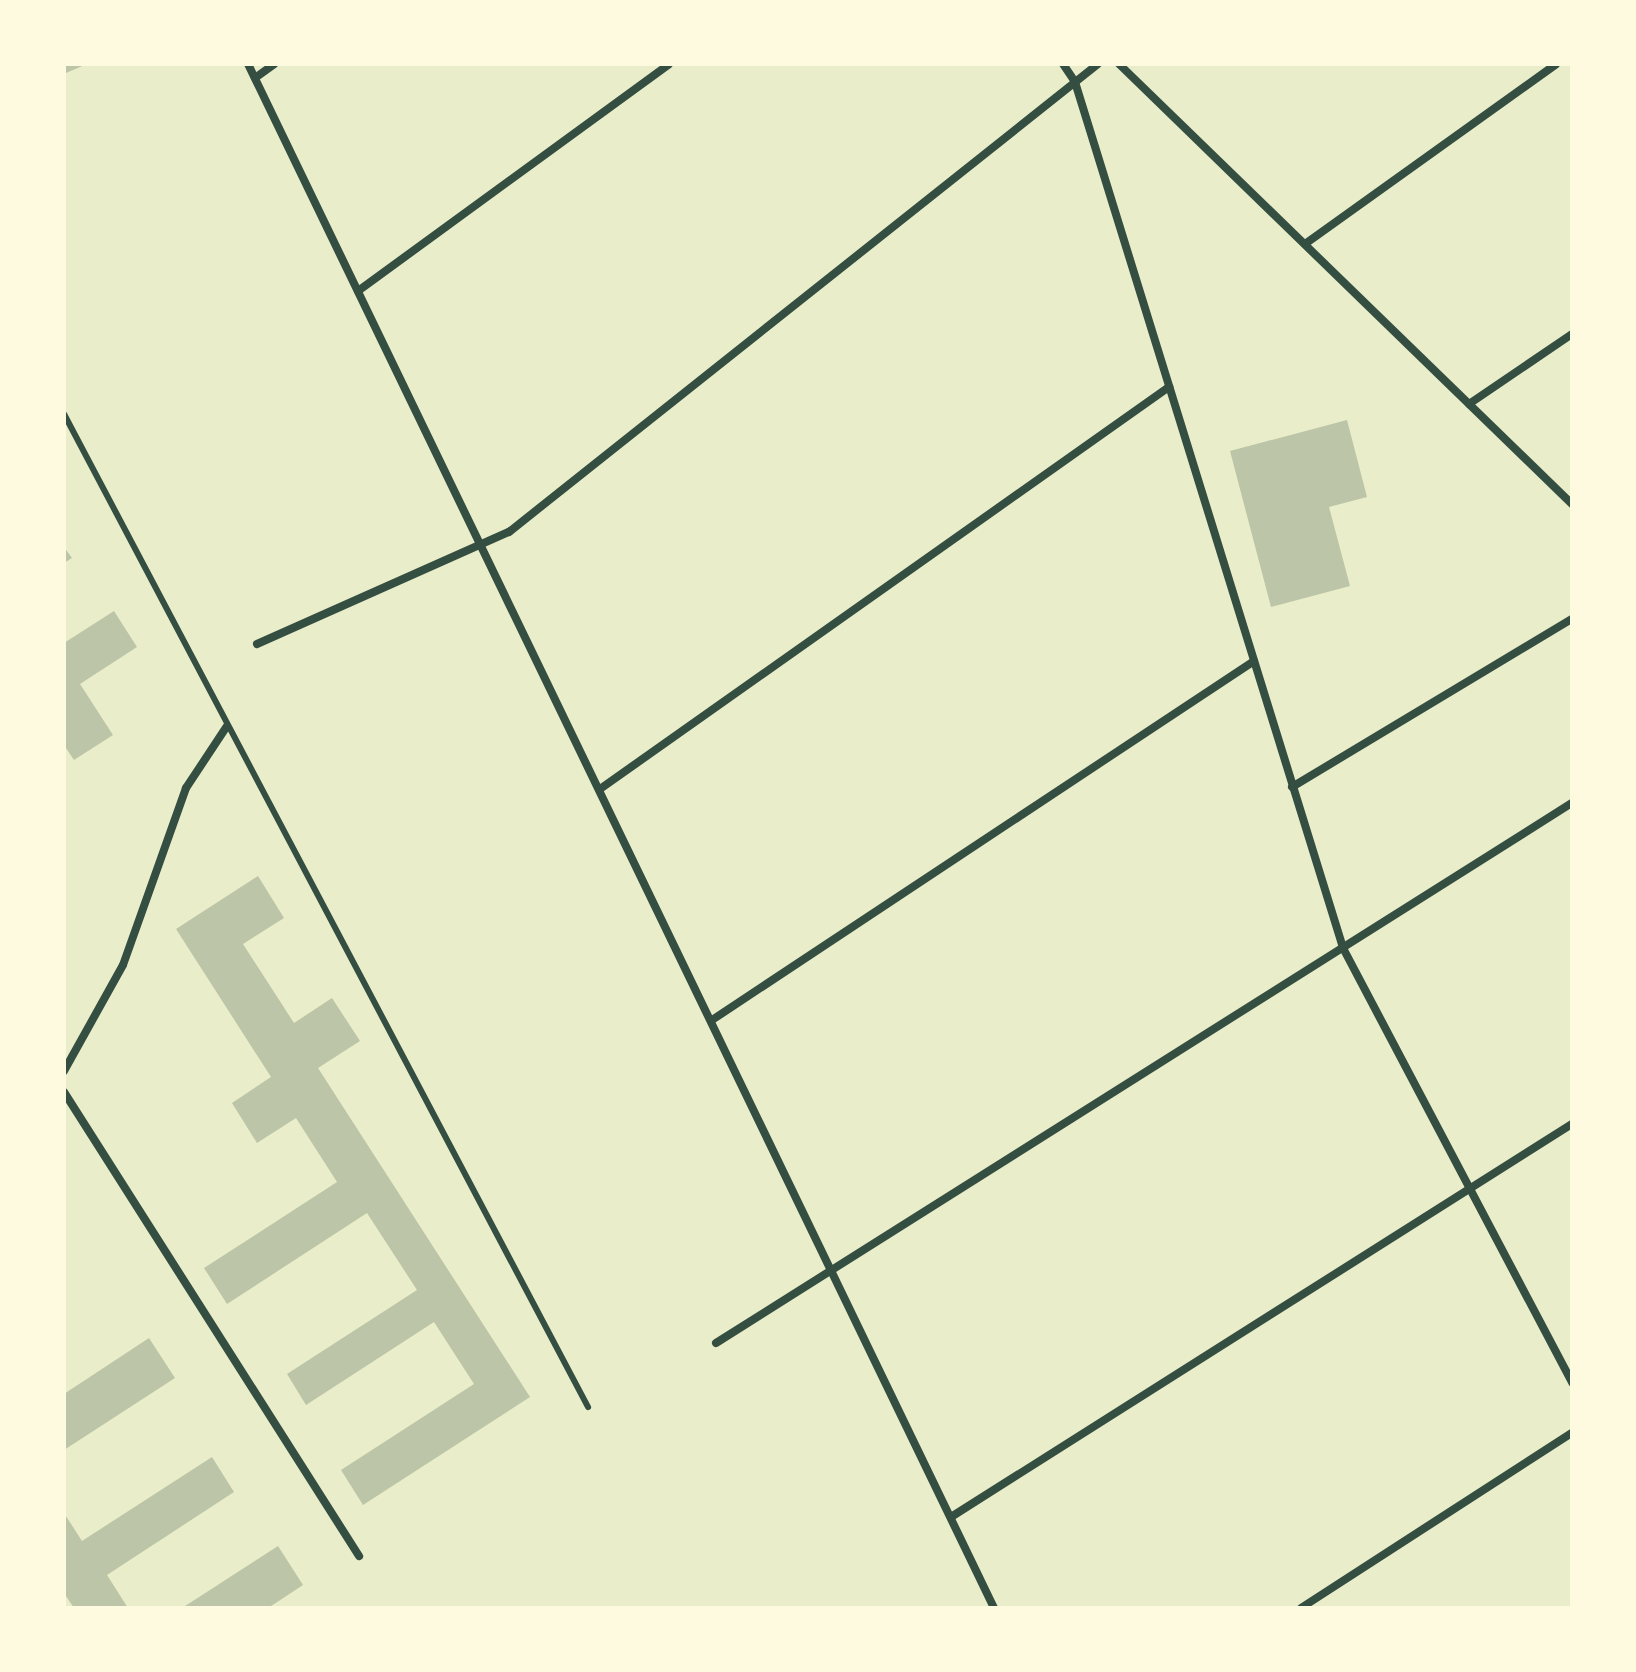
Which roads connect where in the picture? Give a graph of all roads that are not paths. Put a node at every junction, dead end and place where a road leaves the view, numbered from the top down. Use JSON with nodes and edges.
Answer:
{"nodes":[{"id":1,"x":248,"y":64,"type":"edge"},
{"id":2,"x":274,"y":64,"type":"edge"},
{"id":3,"x":669,"y":64,"type":"edge"},
{"id":4,"x":1063,"y":64,"type":"edge"},
{"id":5,"x":1098,"y":64,"type":"edge"},
{"id":6,"x":1119,"y":64,"type":"edge"},
{"id":7,"x":1556,"y":64,"type":"edge"},
{"id":8,"x":255,"y":78,"type":"junction"},
{"id":9,"x":1075,"y":82,"type":"junction"},
{"id":10,"x":1305,"y":244,"type":"junction"},
{"id":11,"x":358,"y":291,"type":"junction"},
{"id":12,"x":1572,"y":334,"type":"edge"},
{"id":13,"x":1169,"y":387,"type":"junction"},
{"id":14,"x":1469,"y":404,"type":"junction"},
{"id":15,"x":64,"y":414,"type":"edge"},
{"id":16,"x":1572,"y":504,"type":"edge"},
{"id":17,"x":482,"y":545,"type":"junction"},
{"id":18,"x":1572,"y":619,"type":"edge"},
{"id":19,"x":257,"y":644,"type":"dead end"},
{"id":20,"x":1254,"y":661,"type":"junction"},
{"id":21,"x":227,"y":726,"type":"junction"},
{"id":22,"x":1292,"y":787,"type":"junction"},
{"id":23,"x":600,"y":789,"type":"junction"},
{"id":24,"x":1572,"y":803,"type":"edge"},
{"id":25,"x":1343,"y":948,"type":"junction"},
{"id":26,"x":712,"y":1020,"type":"junction"},
{"id":27,"x":64,"y":1071,"type":"edge"},
{"id":28,"x":64,"y":1092,"type":"edge"},
{"id":29,"x":1572,"y":1124,"type":"edge"},
{"id":30,"x":1469,"y":1189,"type":"junction"},
{"id":31,"x":833,"y":1269,"type":"junction"},
{"id":32,"x":716,"y":1343,"type":"dead end"},
{"id":33,"x":1572,"y":1383,"type":"edge"},
{"id":34,"x":588,"y":1407,"type":"dead end"},
{"id":35,"x":1572,"y":1433,"type":"edge"},
{"id":36,"x":951,"y":1517,"type":"junction"},
{"id":37,"x":359,"y":1556,"type":"dead end"},
{"id":38,"x":994,"y":1608,"type":"edge"},
{"id":39,"x":1301,"y":1608,"type":"edge"}],
"edges":[{"from":1,"to":8,"type":"street"},
{"from":2,"to":8,"type":"street"},
{"from":3,"to":11,"type":"street"},
{"from":4,"to":9,"type":"street"},
{"from":5,"to":9,"type":"street"},
{"from":6,"to":10,"type":"street"},
{"from":7,"to":10,"type":"street"},
{"from":8,"to":11,"type":"street"},
{"from":9,"to":13,"type":"street"},
{"from":9,"to":17,"type":"street"},
{"from":10,"to":14,"type":"street"},
{"from":11,"to":17,"type":"street"},
{"from":12,"to":14,"type":"street"},
{"from":13,"to":20,"type":"street"},
{"from":13,"to":23,"type":"street"},
{"from":14,"to":16,"type":"street"},
{"from":15,"to":21,"type":"lane"},
{"from":17,"to":19,"type":"street"},
{"from":17,"to":23,"type":"street"},
{"from":18,"to":22,"type":"street"},
{"from":20,"to":22,"type":"street"},
{"from":20,"to":26,"type":"street"},
{"from":21,"to":27,"type":"street"},
{"from":21,"to":34,"type":"lane"},
{"from":22,"to":25,"type":"street"},
{"from":23,"to":26,"type":"street"},
{"from":24,"to":25,"type":"street"},
{"from":25,"to":30,"type":"street"},
{"from":25,"to":31,"type":"street"},
{"from":26,"to":31,"type":"street"},
{"from":28,"to":37,"type":"street"},
{"from":29,"to":30,"type":"street"},
{"from":30,"to":33,"type":"street"},
{"from":30,"to":36,"type":"street"},
{"from":31,"to":32,"type":"street"},
{"from":31,"to":36,"type":"street"},
{"from":35,"to":39,"type":"street"},
{"from":36,"to":38,"type":"street"}]}
